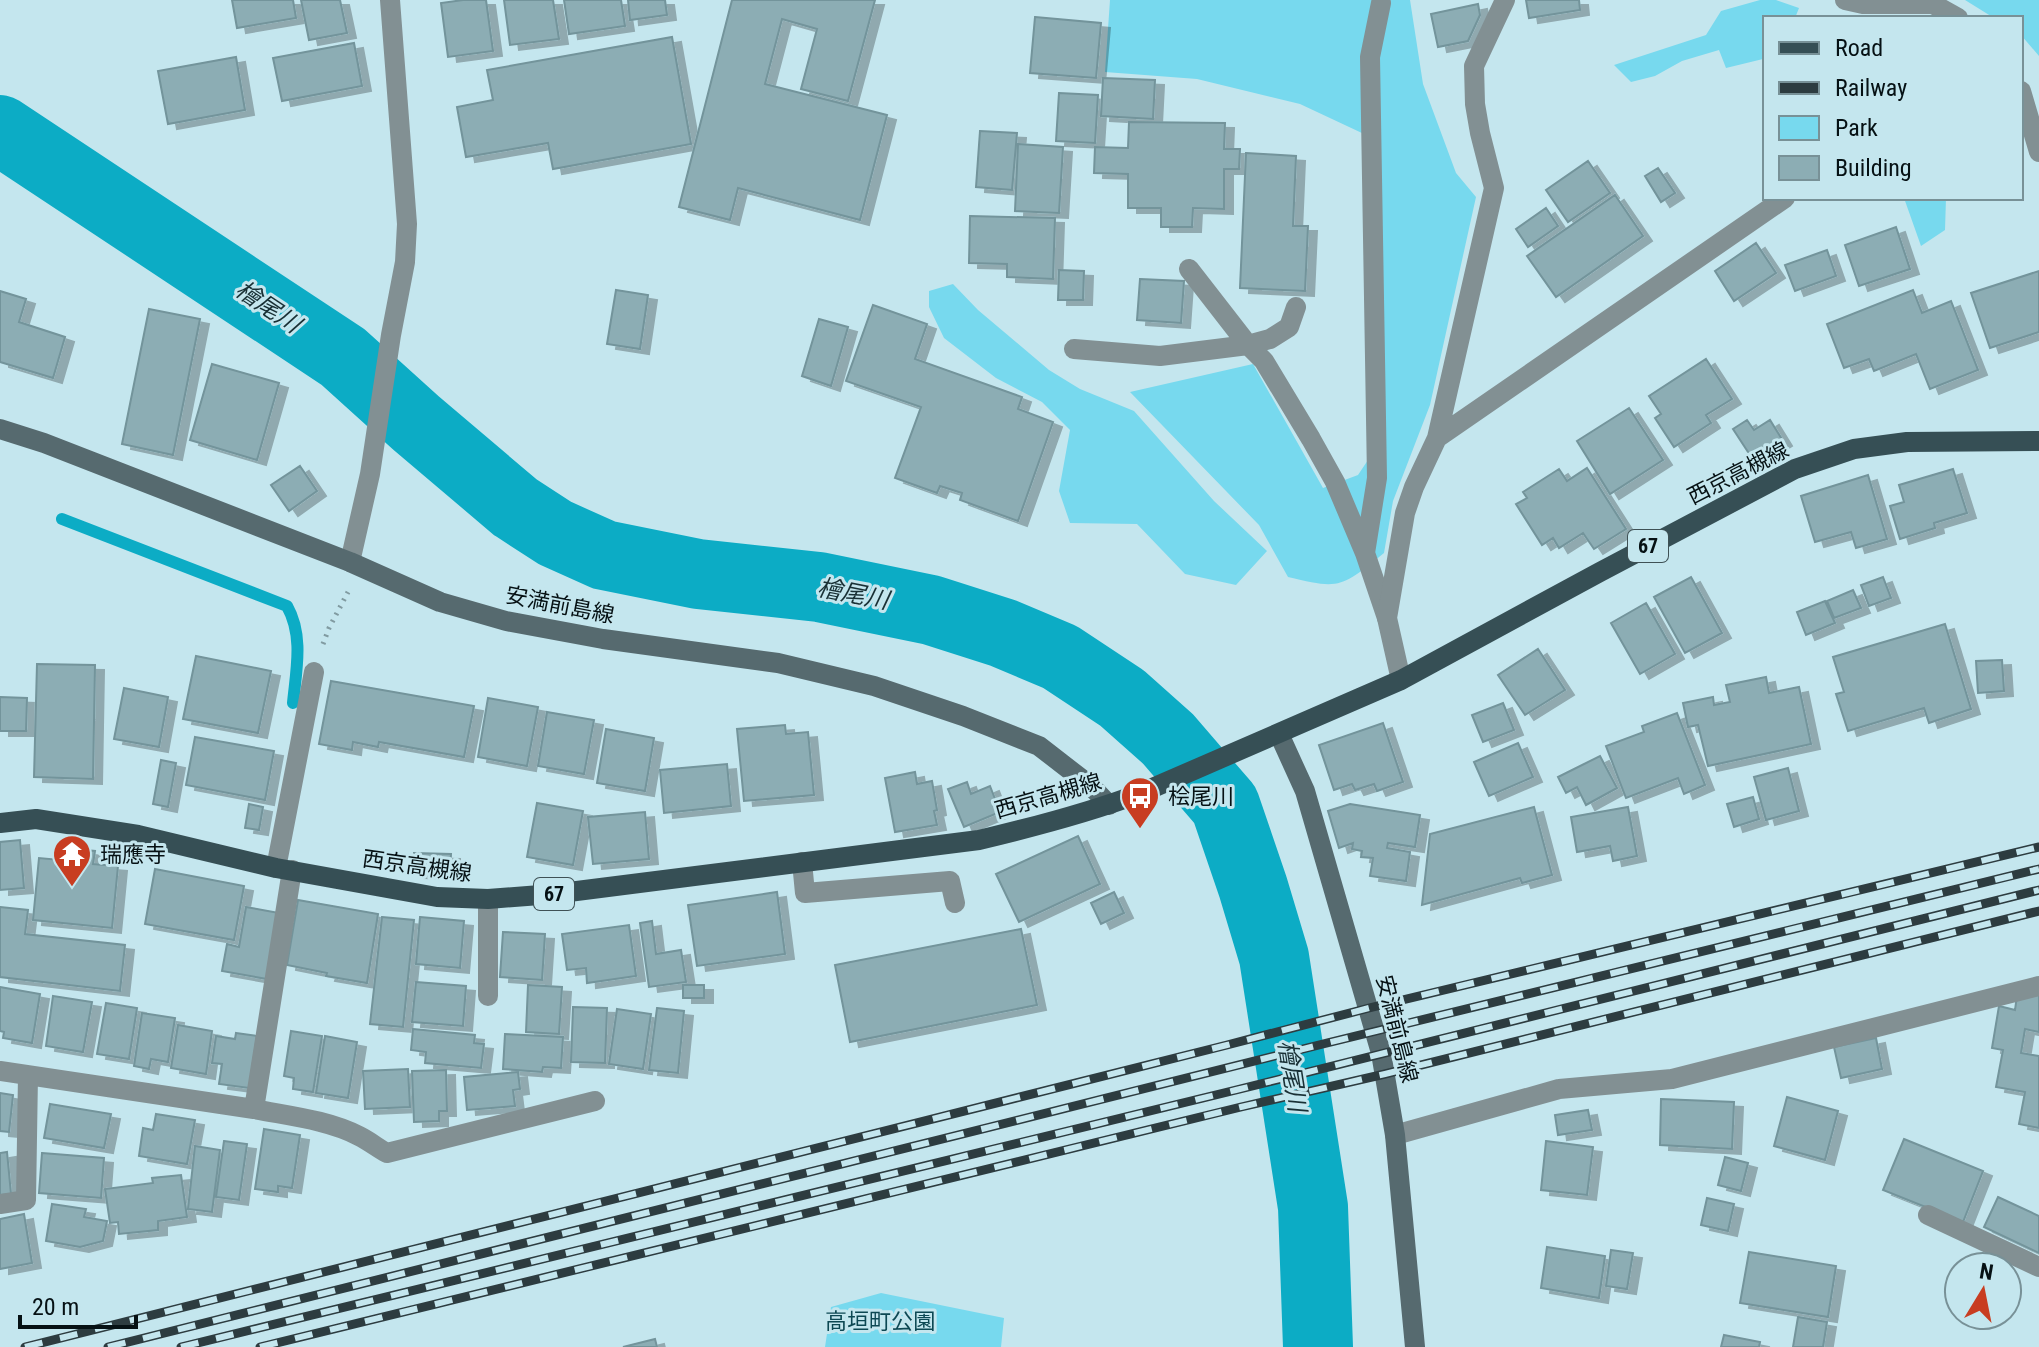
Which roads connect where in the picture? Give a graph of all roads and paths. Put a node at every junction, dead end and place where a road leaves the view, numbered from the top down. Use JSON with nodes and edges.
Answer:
{"nodes":[{"id":1,"x":390,"y":0,"type":"edge"},
{"id":2,"x":1505,"y":0,"type":"edge"},
{"id":3,"x":1845,"y":0,"type":"edge"},
{"id":4,"x":1381,"y":3,"type":"dead end"},
{"id":5,"x":1881,"y":11,"type":"edge"},
{"id":6,"x":1954,"y":16,"type":"edge"},
{"id":7,"x":2023,"y":98,"type":"edge"},
{"id":8,"x":2039,"y":152,"type":"edge"},
{"id":9,"x":1782,"y":200,"type":"edge"},
{"id":10,"x":1189,"y":269,"type":"dead end"},
{"id":11,"x":1296,"y":307,"type":"dead end"},
{"id":12,"x":1248,"y":345,"type":"junction"},
{"id":13,"x":1074,"y":349,"type":"dead end"},
{"id":14,"x":0,"y":429,"type":"edge"},
{"id":15,"x":1437,"y":438,"type":"junction"},
{"id":16,"x":2039,"y":441,"type":"edge"},
{"id":17,"x":1365,"y":553,"type":"junction"},
{"id":18,"x":356,"y":565,"type":"junction"},
{"id":19,"x":1387,"y":618,"type":"junction"},
{"id":20,"x":314,"y":672,"type":"joint"},
{"id":21,"x":1401,"y":680,"type":"junction"},
{"id":22,"x":1279,"y":734,"type":"junction"},
{"id":23,"x":1109,"y":805,"type":"junction"},
{"id":24,"x":0,"y":823,"type":"edge"},
{"id":25,"x":802,"y":862,"type":"junction"},
{"id":26,"x":284,"y":869,"type":"junction"},
{"id":27,"x":488,"y":899,"type":"junction"},
{"id":28,"x":955,"y":903,"type":"dead end"},
{"id":29,"x":2039,"y":986,"type":"edge"},
{"id":30,"x":488,"y":996,"type":"dead end"},
{"id":31,"x":0,"y":1071,"type":"edge"},
{"id":32,"x":28,"y":1075,"type":"junction"},
{"id":33,"x":595,"y":1101,"type":"dead end"},
{"id":34,"x":254,"y":1109,"type":"junction"},
{"id":35,"x":1395,"y":1135,"type":"junction"},
{"id":36,"x":0,"y":1204,"type":"edge"},
{"id":37,"x":1928,"y":1215,"type":"dead end"},
{"id":38,"x":2039,"y":1267,"type":"edge"},
{"id":39,"x":1415,"y":1347,"type":"edge"}],
"edges":[{"from":1,"to":18,"type":"street"},
{"from":2,"to":15,"type":"street"},
{"from":3,"to":5,"type":"street"},
{"from":4,"to":17,"type":"street"},
{"from":5,"to":6,"type":"street"},
{"from":7,"to":8,"type":"street"},
{"from":9,"to":15,"type":"street"},
{"from":10,"to":12,"type":"street"},
{"from":11,"to":12,"type":"street"},
{"from":12,"to":13,"type":"street"},
{"from":12,"to":17,"type":"street"},
{"from":14,"to":18,"type":"main road","name":"安満前島線"},
{"from":15,"to":19,"type":"street"},
{"from":16,"to":21,"type":"main road","name":"西京高槻線","number":"67"},
{"from":17,"to":19,"type":"street"},
{"from":18,"to":20,"type":"path"},
{"from":18,"to":23,"type":"main road","name":"安満前島線"},
{"from":19,"to":21,"type":"street"},
{"from":20,"to":26,"type":"street"},
{"from":21,"to":22,"type":"main road","name":"西京高槻線","number":"67"},
{"from":22,"to":23,"type":"main road","name":"西京高槻線","number":"67"},
{"from":22,"to":35,"type":"main road","name":"安満前島線"},
{"from":23,"to":25,"type":"main road","name":"西京高槻線","number":"67"},
{"from":24,"to":26,"type":"main road","name":"西京高槻線","number":"67"},
{"from":25,"to":27,"type":"main road","name":"西京高槻線","number":"67"},
{"from":25,"to":28,"type":"street"},
{"from":26,"to":27,"type":"main road","name":"西京高槻線","number":"67"},
{"from":26,"to":34,"type":"street"},
{"from":27,"to":30,"type":"street"},
{"from":29,"to":35,"type":"street"},
{"from":31,"to":32,"type":"street"},
{"from":32,"to":34,"type":"street"},
{"from":32,"to":36,"type":"street"},
{"from":33,"to":34,"type":"street"},
{"from":35,"to":39,"type":"main road","name":"安満前島線"},
{"from":37,"to":38,"type":"street"}]}
